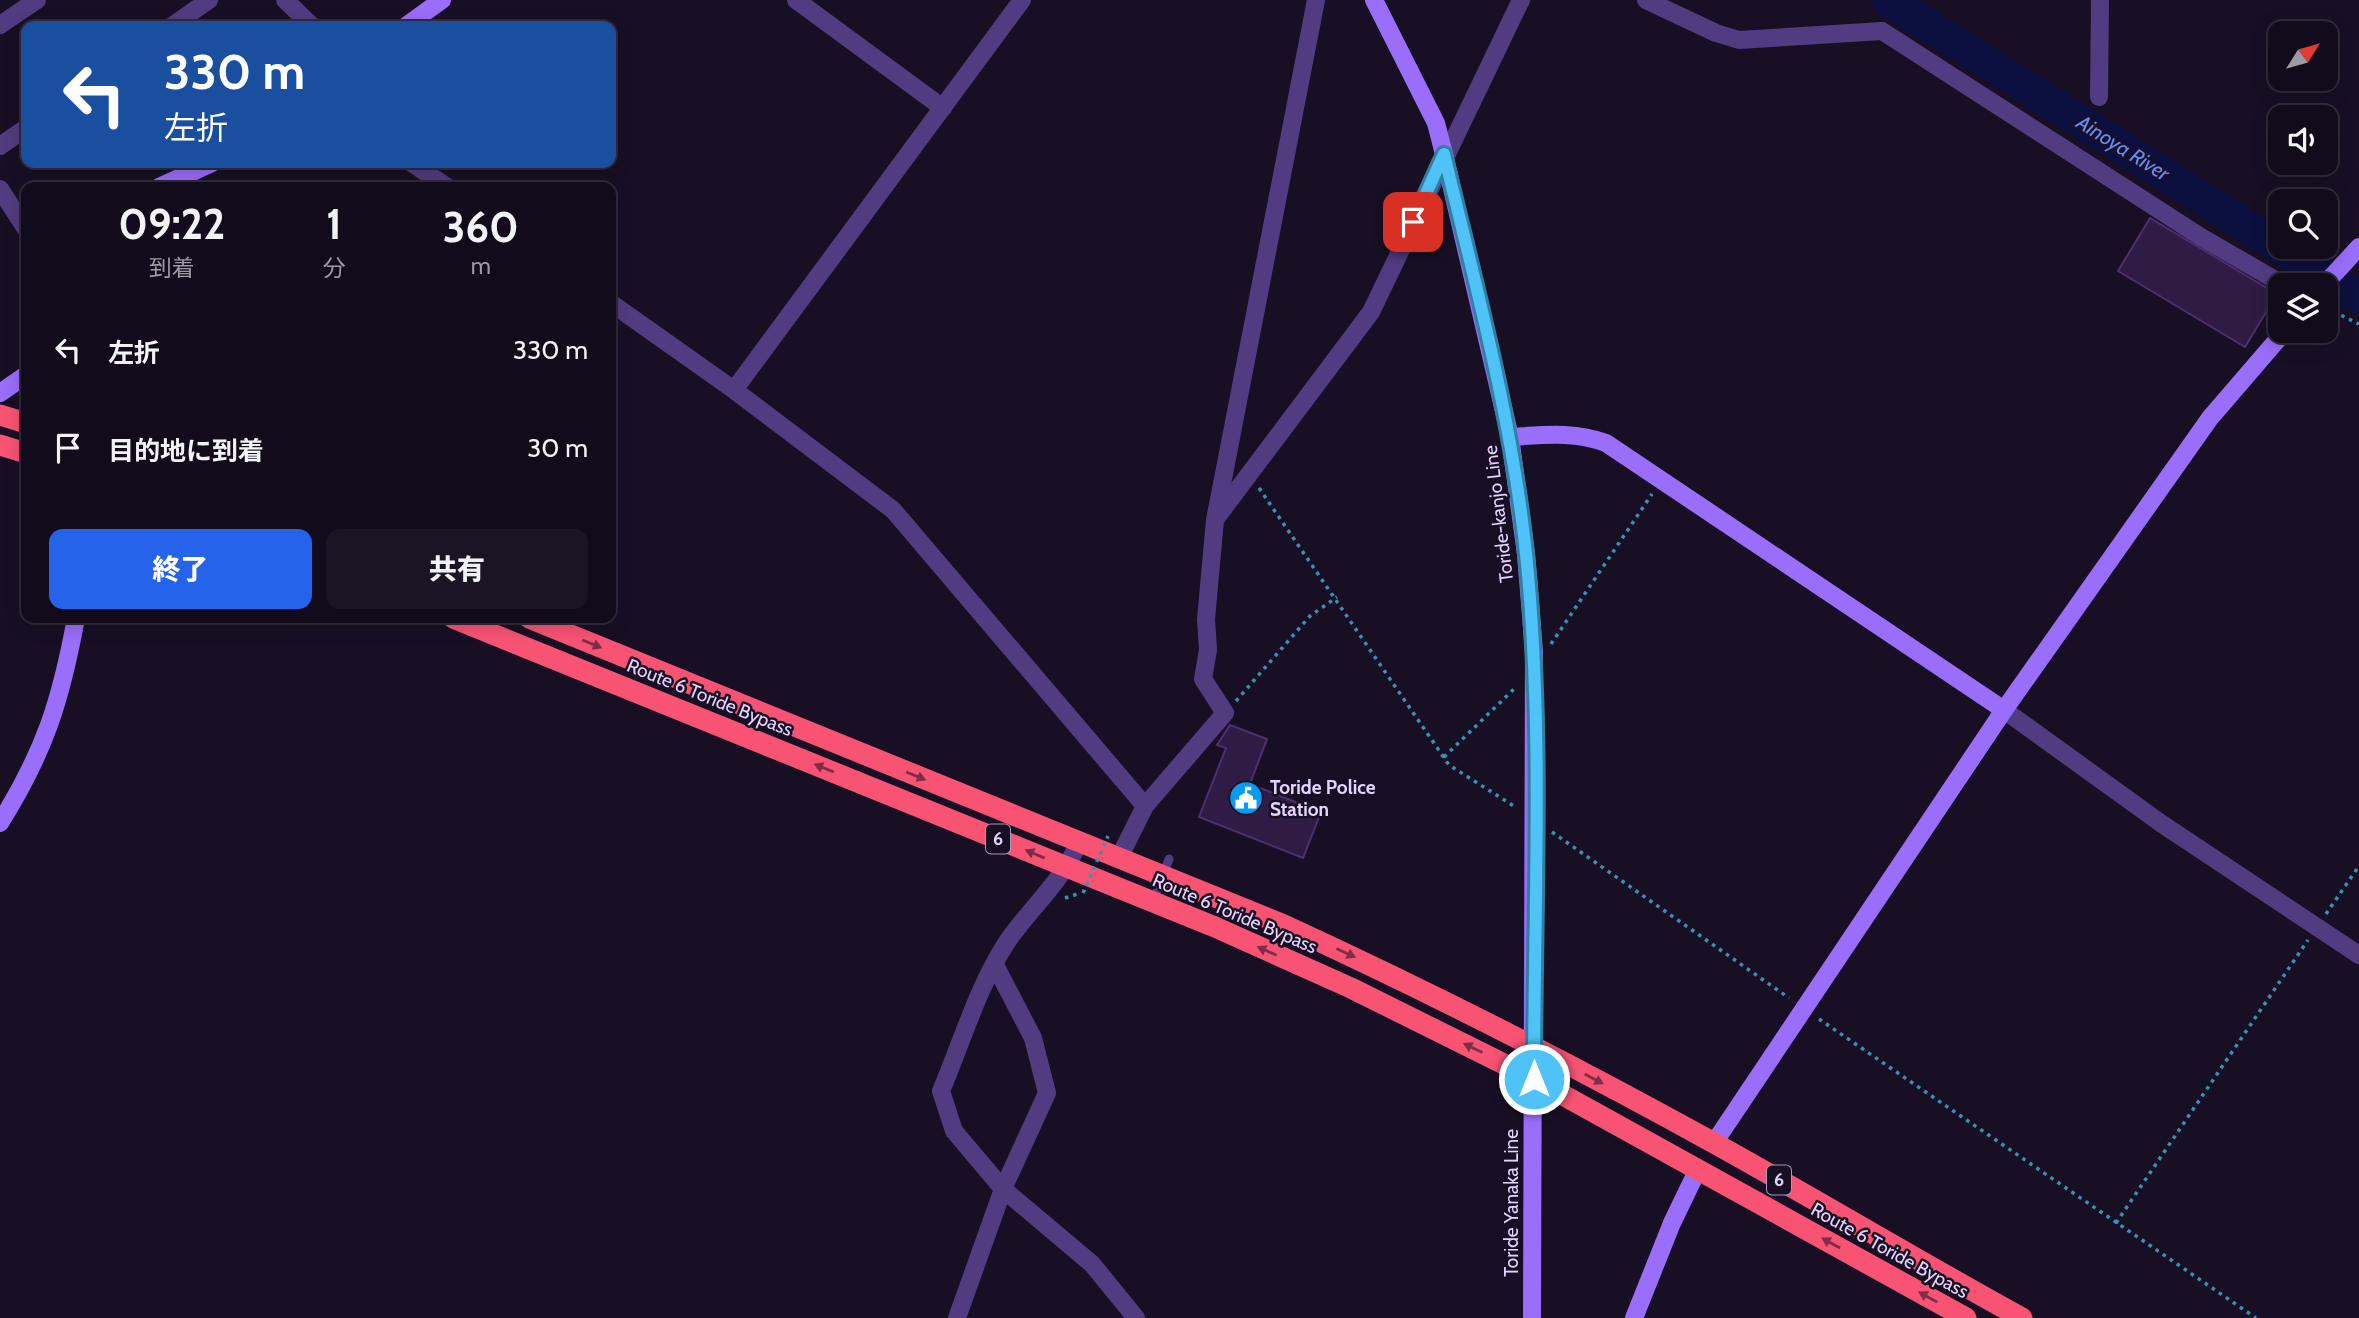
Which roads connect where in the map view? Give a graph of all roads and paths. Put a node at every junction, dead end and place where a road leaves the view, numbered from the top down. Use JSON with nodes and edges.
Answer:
{"nodes":[{"id":1,"x":37,"y":0,"type":"edge"},
{"id":2,"x":285,"y":0,"type":"edge"},
{"id":3,"x":442,"y":0,"type":"edge"},
{"id":4,"x":796,"y":0,"type":"edge"},
{"id":5,"x":1022,"y":0,"type":"edge"},
{"id":6,"x":1316,"y":0,"type":"edge"},
{"id":7,"x":1374,"y":0,"type":"edge"},
{"id":8,"x":1521,"y":0,"type":"edge"},
{"id":9,"x":1646,"y":0,"type":"edge"},
{"id":10,"x":2100,"y":0,"type":"edge"},
{"id":11,"x":203,"y":2,"type":"edge"},
{"id":12,"x":178,"y":21,"type":"edge"},
{"id":13,"x":307,"y":21,"type":"edge"},
{"id":14,"x":413,"y":21,"type":"edge"},
{"id":15,"x":0,"y":25,"type":"edge"},
{"id":16,"x":2099,"y":97,"type":"dead end"},
{"id":17,"x":943,"y":108,"type":"junction"},
{"id":18,"x":21,"y":131,"type":"edge"},
{"id":19,"x":0,"y":146,"type":"edge"},
{"id":20,"x":1444,"y":154,"type":"junction"},
{"id":21,"x":201,"y":168,"type":"edge"},
{"id":22,"x":419,"y":168,"type":"edge"},
{"id":23,"x":170,"y":182,"type":"edge"},
{"id":24,"x":440,"y":182,"type":"edge"},
{"id":25,"x":0,"y":190,"type":"edge"},
{"id":26,"x":21,"y":222,"type":"edge"},
{"id":27,"x":2359,"y":247,"type":"edge"},
{"id":28,"x":2335,"y":273,"type":"edge"},
{"id":29,"x":2268,"y":276,"type":"edge"},
{"id":30,"x":616,"y":307,"type":"edge"},
{"id":31,"x":2338,"y":314,"type":"edge"},
{"id":32,"x":2359,"y":324,"type":"edge"},
{"id":33,"x":2275,"y":343,"type":"edge"},
{"id":34,"x":21,"y":379,"type":"edge"},
{"id":35,"x":734,"y":390,"type":"junction"},
{"id":36,"x":0,"y":394,"type":"edge"},
{"id":37,"x":0,"y":415,"type":"edge"},
{"id":38,"x":21,"y":421,"type":"edge"},
{"id":39,"x":1510,"y":437,"type":"junction"},
{"id":40,"x":0,"y":445,"type":"edge"},
{"id":41,"x":21,"y":451,"type":"edge"},
{"id":42,"x":1250,"y":475,"type":"junction"},
{"id":43,"x":1661,"y":480,"type":"junction"},
{"id":44,"x":1215,"y":520,"type":"junction"},
{"id":45,"x":1336,"y":597,"type":"junction"},
{"id":46,"x":75,"y":623,"type":"edge"},
{"id":47,"x":465,"y":623,"type":"edge"},
{"id":48,"x":541,"y":623,"type":"edge"},
{"id":49,"x":1534,"y":669,"type":"junction"},
{"id":50,"x":2004,"y":710,"type":"junction"},
{"id":51,"x":1225,"y":713,"type":"junction"},
{"id":52,"x":1444,"y":757,"type":"junction"},
{"id":53,"x":1145,"y":806,"type":"junction"},
{"id":54,"x":1535,"y":820,"type":"junction"},
{"id":55,"x":0,"y":822,"type":"edge"},
{"id":56,"x":1108,"y":836,"type":"dead end"},
{"id":57,"x":1079,"y":842,"type":"junction"},
{"id":58,"x":1119,"y":858,"type":"junction"},
{"id":59,"x":2359,"y":866,"type":"edge"},
{"id":60,"x":1068,"y":868,"type":"junction"},
{"id":61,"x":1166,"y":868,"type":"junction"},
{"id":62,"x":1083,"y":893,"type":"dead end"},
{"id":63,"x":1153,"y":902,"type":"junction"},
{"id":64,"x":2317,"y":927,"type":"junction"},
{"id":65,"x":2359,"y":955,"type":"edge"},
{"id":66,"x":995,"y":965,"type":"junction"},
{"id":67,"x":1804,"y":1008,"type":"junction"},
{"id":68,"x":1534,"y":1046,"type":"junction"},
{"id":69,"x":1534,"y":1079,"type":"junction"},
{"id":70,"x":1714,"y":1143,"type":"junction"},
{"id":71,"x":1698,"y":1169,"type":"junction"},
{"id":72,"x":1003,"y":1189,"type":"junction"},
{"id":73,"x":2116,"y":1223,"type":"junction"},
{"id":74,"x":957,"y":1318,"type":"edge"},
{"id":75,"x":1136,"y":1318,"type":"edge"},
{"id":76,"x":1532,"y":1318,"type":"edge"},
{"id":77,"x":1634,"y":1318,"type":"edge"},
{"id":78,"x":1966,"y":1318,"type":"edge"},
{"id":79,"x":2022,"y":1318,"type":"edge"},
{"id":80,"x":2256,"y":1318,"type":"edge"}],
"edges":[{"from":1,"to":15,"type":"street"},
{"from":2,"to":13,"type":"street"},
{"from":3,"to":14,"type":"street"},
{"from":4,"to":17,"type":"street"},
{"from":5,"to":17,"type":"street"},
{"from":6,"to":44,"type":"street"},
{"from":7,"to":20,"type":"street","name":"Toride-kanjo Line"},
{"from":8,"to":20,"type":"street"},
{"from":9,"to":29,"type":"street"},
{"from":10,"to":16,"type":"street"},
{"from":11,"to":12,"type":"street"},
{"from":17,"to":35,"type":"street"},
{"from":18,"to":19,"type":"street"},
{"from":20,"to":39,"type":"street","name":"Toride-kanjo Line"},
{"from":20,"to":42,"type":"street"},
{"from":21,"to":23,"type":"street"},
{"from":22,"to":24,"type":"street"},
{"from":25,"to":26,"type":"street"},
{"from":27,"to":28,"type":"street"},
{"from":30,"to":35,"type":"street"},
{"from":31,"to":32,"type":"path"},
{"from":33,"to":50,"type":"street"},
{"from":34,"to":36,"type":"street"},
{"from":35,"to":53,"type":"street"},
{"from":37,"to":38,"type":"highway"},
{"from":39,"to":43,"type":"street"},
{"from":39,"to":49,"type":"street","name":"Toride-kanjo Line"},
{"from":40,"to":41,"type":"highway"},
{"from":42,"to":44,"type":"street"},
{"from":42,"to":45,"type":"path"},
{"from":43,"to":49,"type":"path"},
{"from":43,"to":50,"type":"street"},
{"from":44,"to":51,"type":"street"},
{"from":45,"to":51,"type":"path"},
{"from":45,"to":52,"type":"path"},
{"from":46,"to":55,"type":"street"},
{"from":60,"to":47,"type":"highway","name":"Route 6 Toride Bypass","number":"6","one_way":true},
{"from":48,"to":57,"type":"highway","name":"Route 6 Toride Bypass","number":"6","one_way":true},
{"from":49,"to":52,"type":"path"},
{"from":49,"to":54,"type":"street","name":"Toride-kanjo Line"},
{"from":50,"to":64,"type":"street"},
{"from":50,"to":67,"type":"street"},
{"from":51,"to":53,"type":"street"},
{"from":52,"to":54,"type":"path"},
{"from":53,"to":58,"type":"street"},
{"from":54,"to":67,"type":"path"},
{"from":54,"to":68,"type":"street","name":"Toride-kanjo Line"},
{"from":56,"to":62,"type":"path","bridge":true},
{"from":57,"to":58,"type":"highway","name":"Route 6 Toride Bypass","number":"6"},
{"from":57,"to":60,"type":"street"},
{"from":58,"to":61,"type":"highway","name":"Route 6 Toride Bypass","number":"6"},
{"from":59,"to":64,"type":"path"},
{"from":60,"to":63,"type":"highway","name":"Route 6 Toride Bypass","number":"6"},
{"from":60,"to":66,"type":"street"},
{"from":61,"to":63,"type":"lane"},
{"from":61,"to":68,"type":"highway","name":"Route 6 Toride Bypass","number":"6","one_way":true},
{"from":69,"to":63,"type":"highway","name":"Route 6 Toride Bypass","number":"6","one_way":true},
{"from":64,"to":65,"type":"street"},
{"from":64,"to":73,"type":"path"},
{"from":66,"to":72,"type":"street"},
{"from":66,"to":72,"type":"street"},
{"from":67,"to":70,"type":"street"},
{"from":67,"to":73,"type":"path"},
{"from":68,"to":69,"type":"street","name":"Toride Yanaka Line"},
{"from":68,"to":70,"type":"highway","name":"Route 6 Toride Bypass","number":"6","one_way":true},
{"from":69,"to":71,"type":"highway","name":"Route 6 Toride Bypass","number":"6"},
{"from":69,"to":76,"type":"street","name":"Toride Yanaka Line"},
{"from":70,"to":79,"type":"highway","name":"Route 6 Toride Bypass","number":"6"},
{"from":71,"to":77,"type":"street"},
{"from":78,"to":71,"type":"highway","name":"Route 6 Toride Bypass","number":"6","one_way":true},
{"from":72,"to":74,"type":"street"},
{"from":72,"to":75,"type":"street"},
{"from":73,"to":80,"type":"path"}]}
